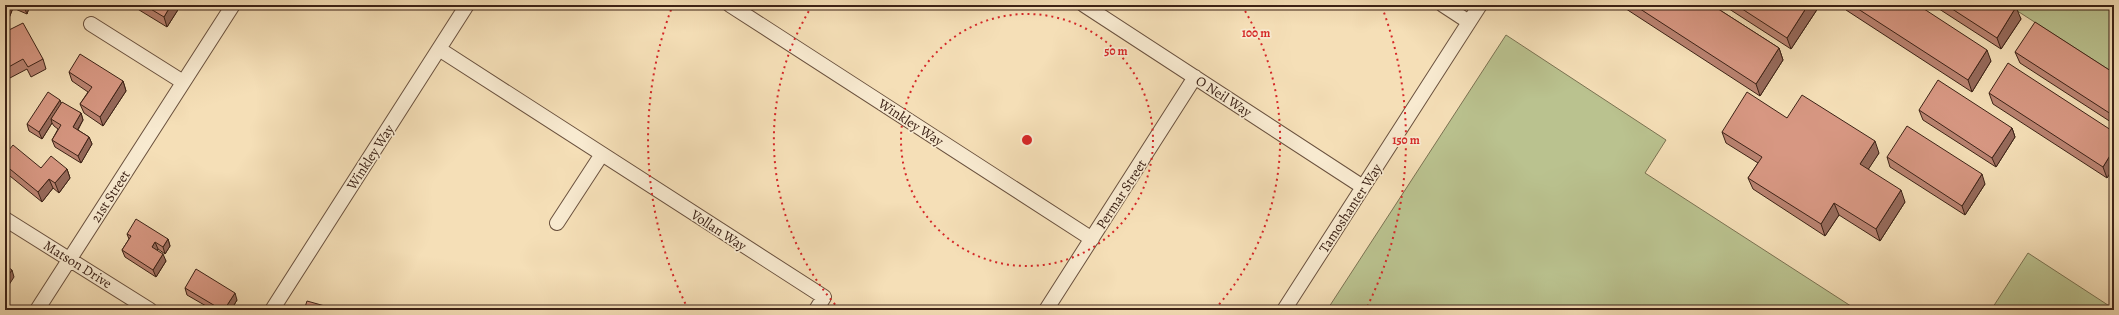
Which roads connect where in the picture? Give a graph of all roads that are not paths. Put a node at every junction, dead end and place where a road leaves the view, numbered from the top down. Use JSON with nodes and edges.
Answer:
{"nodes":[{"id":1,"x":233,"y":5,"type":"edge"},
{"id":2,"x":467,"y":5,"type":"edge"},
{"id":3,"x":730,"y":5,"type":"edge"},
{"id":4,"x":1084,"y":5,"type":"edge"},
{"id":5,"x":1443,"y":5,"type":"edge"},
{"id":6,"x":1480,"y":5,"type":"edge"},
{"id":7,"x":1469,"y":22,"type":"junction"},
{"id":8,"x":91,"y":24,"type":"dead end"},
{"id":9,"x":439,"y":49,"type":"junction"},
{"id":10,"x":1195,"y":77,"type":"junction"},
{"id":11,"x":183,"y":82,"type":"junction"},
{"id":12,"x":602,"y":154,"type":"junction"},
{"id":13,"x":1363,"y":187,"type":"junction"},
{"id":14,"x":5,"y":220,"type":"edge"},
{"id":15,"x":557,"y":223,"type":"dead end"},
{"id":16,"x":1092,"y":239,"type":"junction"},
{"id":17,"x":70,"y":258,"type":"junction"},
{"id":18,"x":36,"y":310,"type":"edge"},
{"id":19,"x":150,"y":310,"type":"edge"},
{"id":20,"x":272,"y":310,"type":"edge"},
{"id":21,"x":816,"y":310,"type":"edge"},
{"id":22,"x":1046,"y":310,"type":"edge"},
{"id":23,"x":1284,"y":310,"type":"edge"}],
"edges":[{"from":1,"to":11,"type":"street","name":"21st Street"},
{"from":2,"to":9,"type":"street","name":"Winkley Way"},
{"from":3,"to":16,"type":"street","name":"Winkley Way"},
{"from":4,"to":10,"type":"street","name":"O Neil Way"},
{"from":5,"to":7,"type":"street"},
{"from":6,"to":7,"type":"street","name":"Tamoshanter Way"},
{"from":7,"to":13,"type":"street","name":"Tamoshanter Way"},
{"from":8,"to":11,"type":"street"},
{"from":9,"to":12,"type":"street","name":"Vollan Way"},
{"from":9,"to":20,"type":"street","name":"Winkley Way"},
{"from":10,"to":13,"type":"street","name":"O Neil Way"},
{"from":10,"to":16,"type":"street","name":"Permar Street"},
{"from":11,"to":17,"type":"street","name":"21st Street"},
{"from":12,"to":15,"type":"street"},
{"from":12,"to":21,"type":"street","name":"Vollan Way"},
{"from":13,"to":23,"type":"street","name":"Tamoshanter Way"},
{"from":14,"to":17,"type":"street","name":"Matson Drive"},
{"from":16,"to":22,"type":"street","name":"Permar Street"},
{"from":17,"to":18,"type":"street","name":"21st Street"},
{"from":17,"to":19,"type":"street","name":"Matson Drive"}]}
